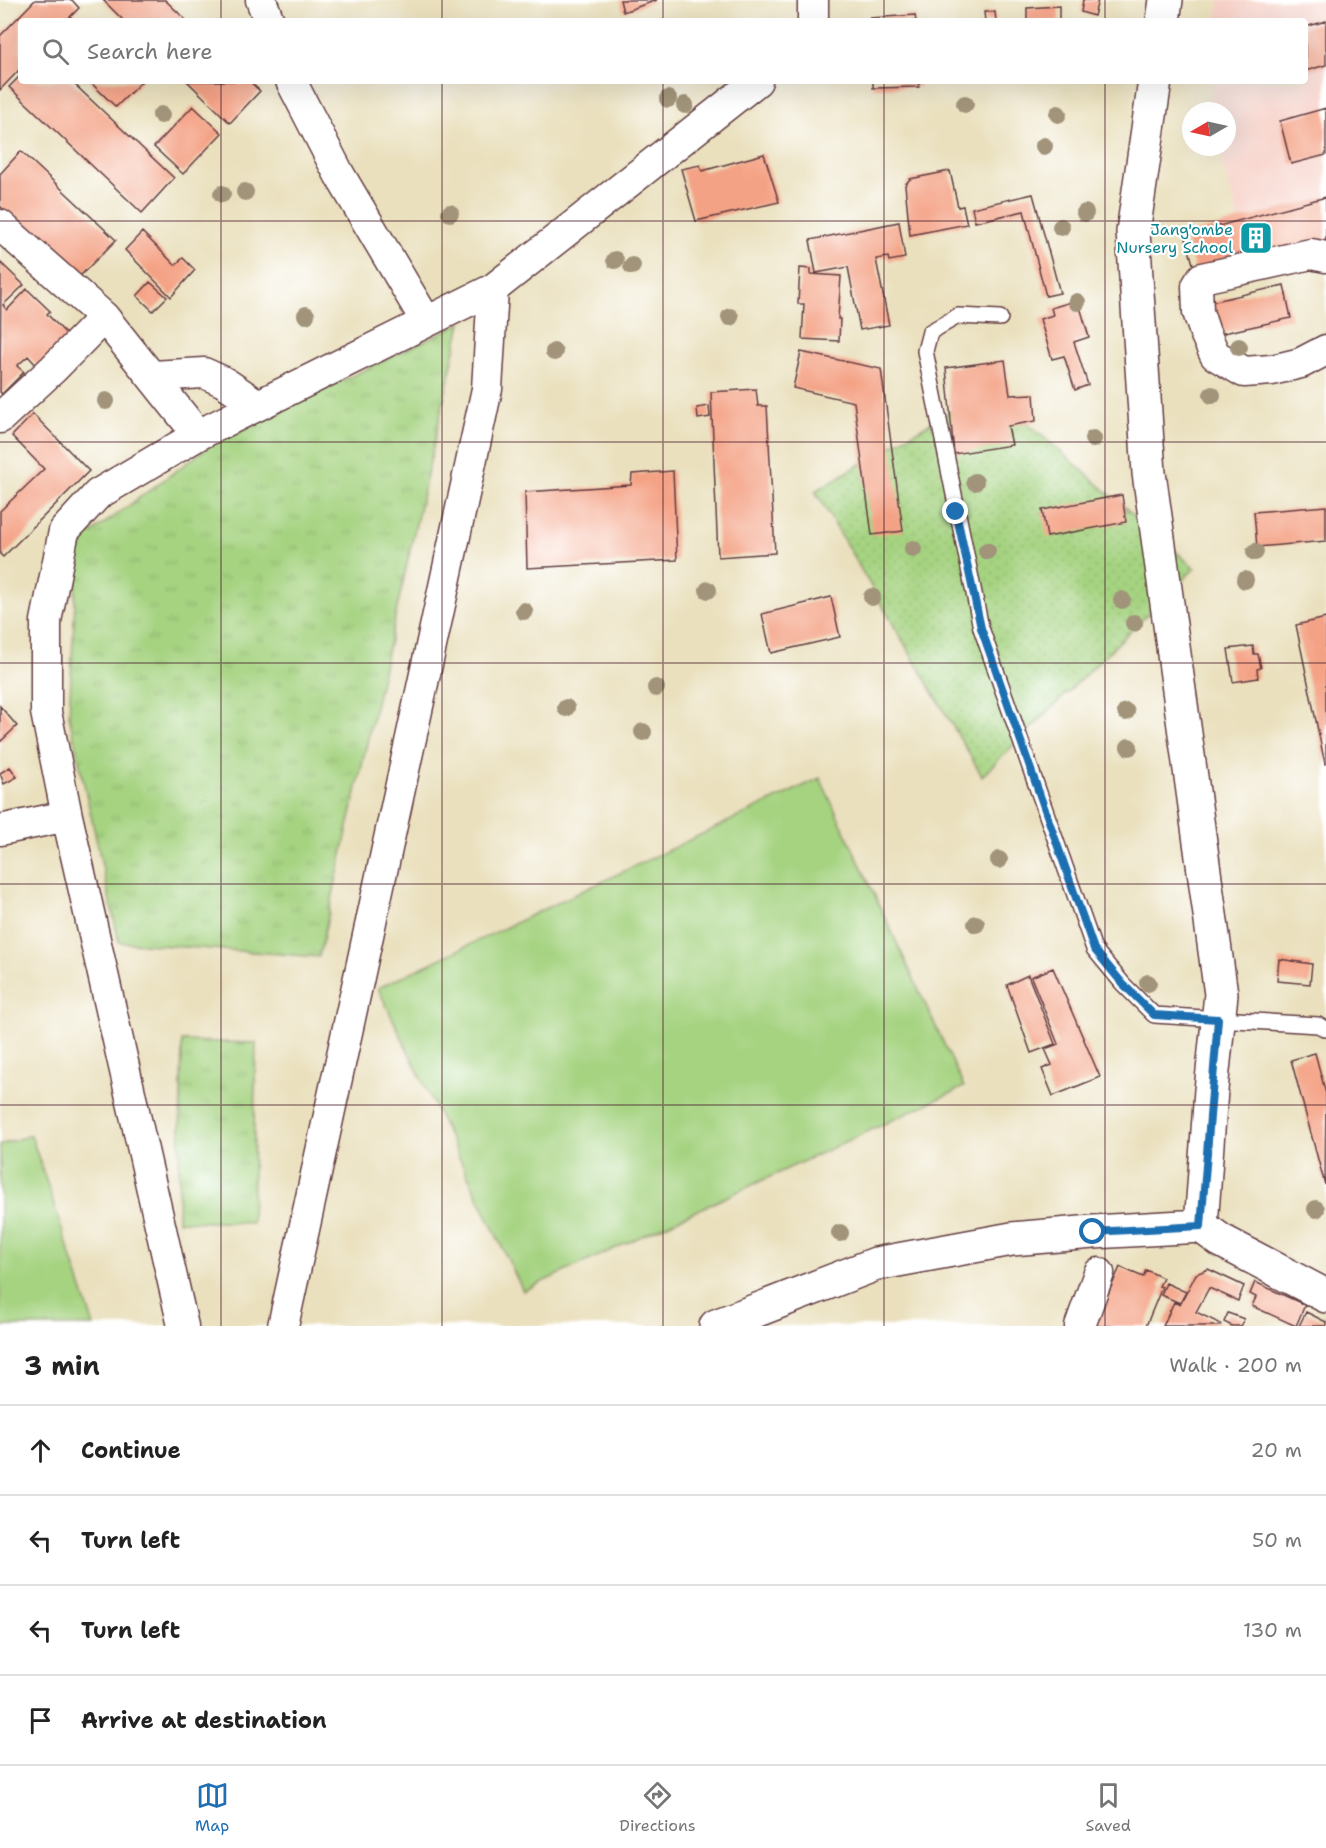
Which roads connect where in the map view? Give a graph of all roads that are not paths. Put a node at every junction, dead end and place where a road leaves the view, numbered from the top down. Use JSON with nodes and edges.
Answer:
{"nodes":[{"id":1,"x":261,"y":0,"type":"edge"},
{"id":2,"x":813,"y":0,"type":"edge"},
{"id":3,"x":1166,"y":0,"type":"edge"},
{"id":4,"x":268,"y":18,"type":"edge"},
{"id":5,"x":813,"y":18,"type":"edge"},
{"id":6,"x":1163,"y":18,"type":"edge"},
{"id":7,"x":293,"y":84,"type":"edge"},
{"id":8,"x":753,"y":84,"type":"edge"},
{"id":9,"x":1155,"y":84,"type":"edge"},
{"id":10,"x":0,"y":225,"type":"edge"},
{"id":11,"x":1326,"y":257,"type":"edge"},
{"id":12,"x":493,"y":289,"type":"junction"},
{"id":13,"x":104,"y":317,"type":"junction"},
{"id":14,"x":1000,"y":318,"type":"dead end"},
{"id":15,"x":426,"y":321,"type":"junction"},
{"id":16,"x":1326,"y":350,"type":"edge"},
{"id":17,"x":152,"y":376,"type":"junction"},
{"id":18,"x":258,"y":405,"type":"junction"},
{"id":19,"x":0,"y":418,"type":"edge"},
{"id":20,"x":198,"y":435,"type":"junction"},
{"id":21,"x":67,"y":816,"type":"junction"},
{"id":22,"x":0,"y":830,"type":"edge"},
{"id":23,"x":1218,"y":1019,"type":"junction"},
{"id":24,"x":1326,"y":1029,"type":"edge"},
{"id":25,"x":1201,"y":1226,"type":"junction"},
{"id":26,"x":1099,"y":1273,"type":"dead end"},
{"id":27,"x":1326,"y":1296,"type":"edge"},
{"id":28,"x":183,"y":1326,"type":"edge"},
{"id":29,"x":283,"y":1326,"type":"edge"},
{"id":30,"x":716,"y":1326,"type":"edge"},
{"id":31,"x":1080,"y":1326,"type":"edge"}],
"edges":[{"from":1,"to":4,"type":"street"},
{"from":2,"to":5,"type":"street"},
{"from":3,"to":6,"type":"main road"},
{"from":7,"to":15,"type":"street"},
{"from":8,"to":12,"type":"street"},
{"from":9,"to":23,"type":"main road"},
{"from":10,"to":13,"type":"street"},
{"from":11,"to":16,"type":"street"},
{"from":12,"to":15,"type":"street"},
{"from":12,"to":29,"type":"street"},
{"from":13,"to":17,"type":"street"},
{"from":13,"to":19,"type":"street"},
{"from":14,"to":23,"type":"lane"},
{"from":15,"to":18,"type":"street"},
{"from":17,"to":18,"type":"street"},
{"from":17,"to":20,"type":"street"},
{"from":18,"to":20,"type":"street"},
{"from":20,"to":21,"type":"street"},
{"from":21,"to":22,"type":"street"},
{"from":21,"to":28,"type":"street"},
{"from":23,"to":24,"type":"lane"},
{"from":23,"to":25,"type":"main road"},
{"from":25,"to":27,"type":"main road"},
{"from":25,"to":30,"type":"main road"},
{"from":26,"to":31,"type":"street"}]}
